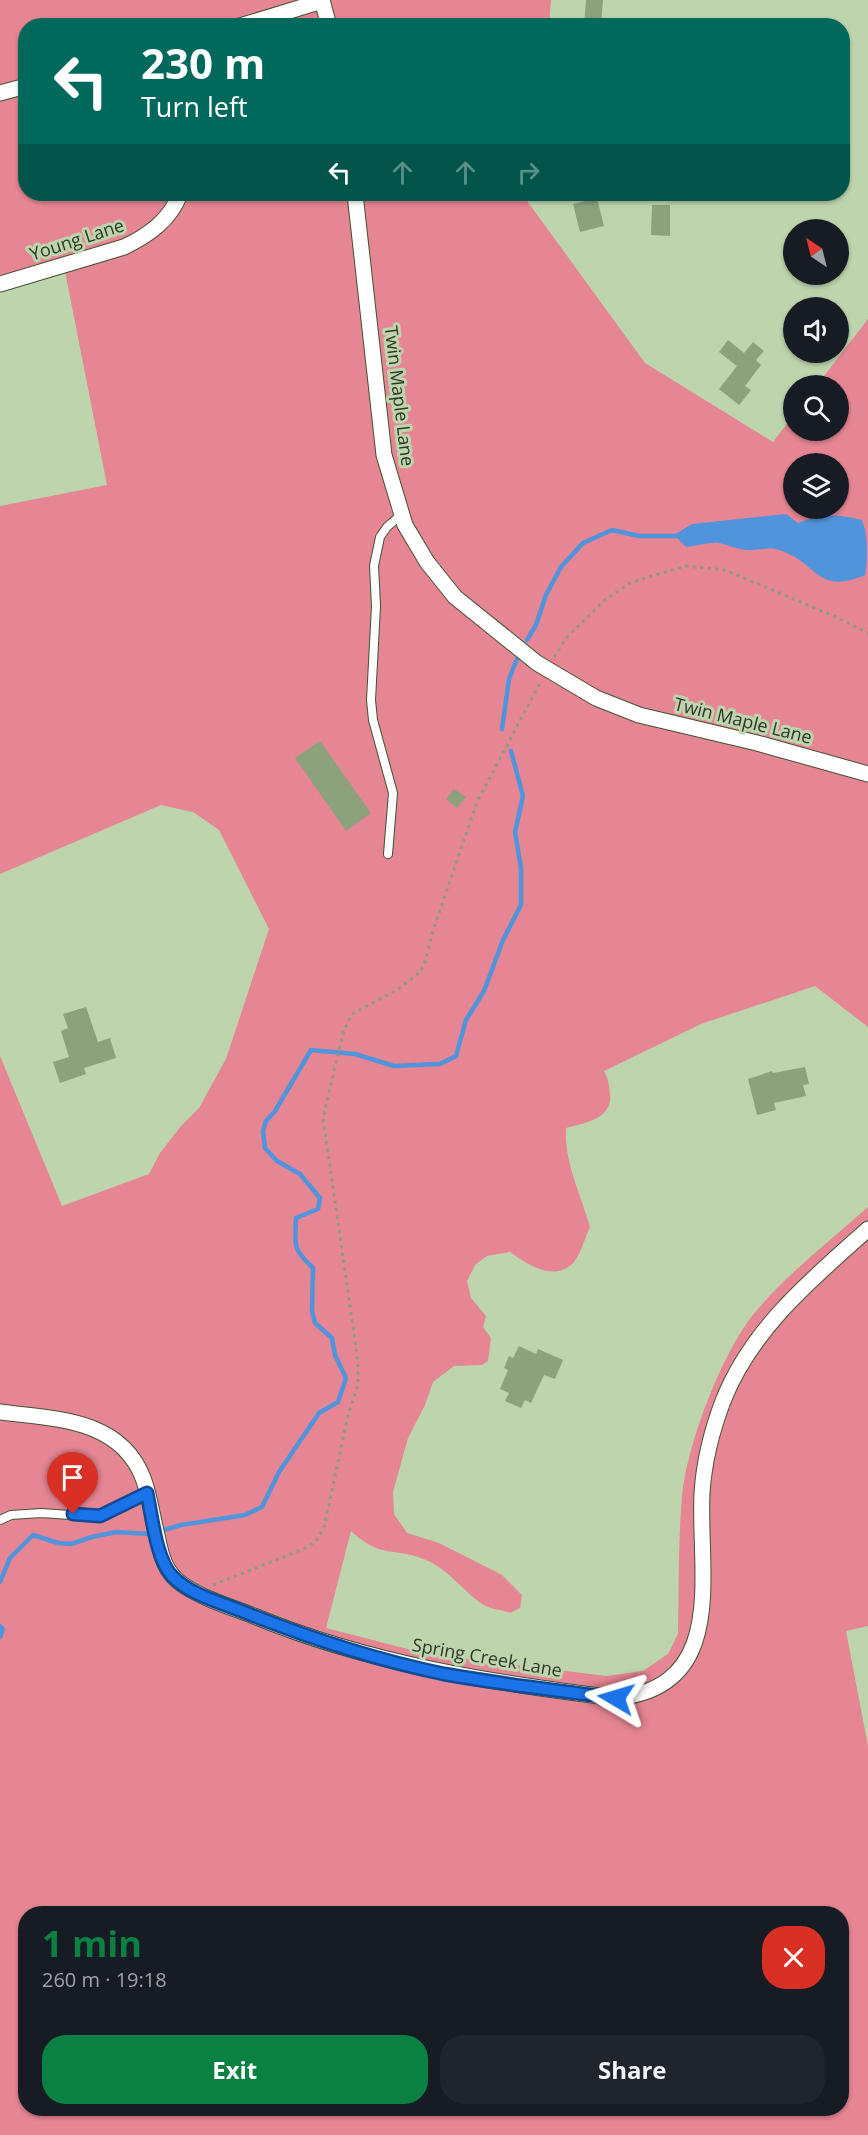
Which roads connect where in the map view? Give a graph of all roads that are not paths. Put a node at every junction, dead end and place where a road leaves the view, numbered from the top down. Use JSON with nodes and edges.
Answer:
{"nodes":[{"id":1,"x":322,"y":1,"type":"edge"},
{"id":2,"x":266,"y":18,"type":"edge"},
{"id":3,"x":326,"y":18,"type":"edge"},
{"id":4,"x":18,"y":88,"type":"edge"},
{"id":5,"x":0,"y":93,"type":"edge"},
{"id":6,"x":176,"y":201,"type":"edge"},
{"id":7,"x":356,"y":201,"type":"edge"},
{"id":8,"x":0,"y":284,"type":"edge"},
{"id":9,"x":402,"y":514,"type":"junction"},
{"id":10,"x":868,"y":774,"type":"edge"},
{"id":11,"x":388,"y":854,"type":"dead end"},
{"id":12,"x":868,"y":1229,"type":"edge"},
{"id":13,"x":0,"y":1412,"type":"edge"},
{"id":14,"x":147,"y":1493,"type":"junction"},
{"id":15,"x":0,"y":1520,"type":"edge"}],
"edges":[{"from":1,"to":2,"type":"street"},
{"from":1,"to":3,"type":"street"},
{"from":4,"to":5,"type":"street"},
{"from":6,"to":8,"type":"street","name":"Young Lane"},
{"from":7,"to":9,"type":"street","name":"Twin Maple Lane"},
{"from":9,"to":10,"type":"street","name":"Twin Maple Lane"},
{"from":9,"to":11,"type":"lane"},
{"from":12,"to":14,"type":"street","name":"Spring Creek Lane"},
{"from":13,"to":14,"type":"street","name":"Spring Creek Lane"},
{"from":14,"to":15,"type":"lane"}]}
